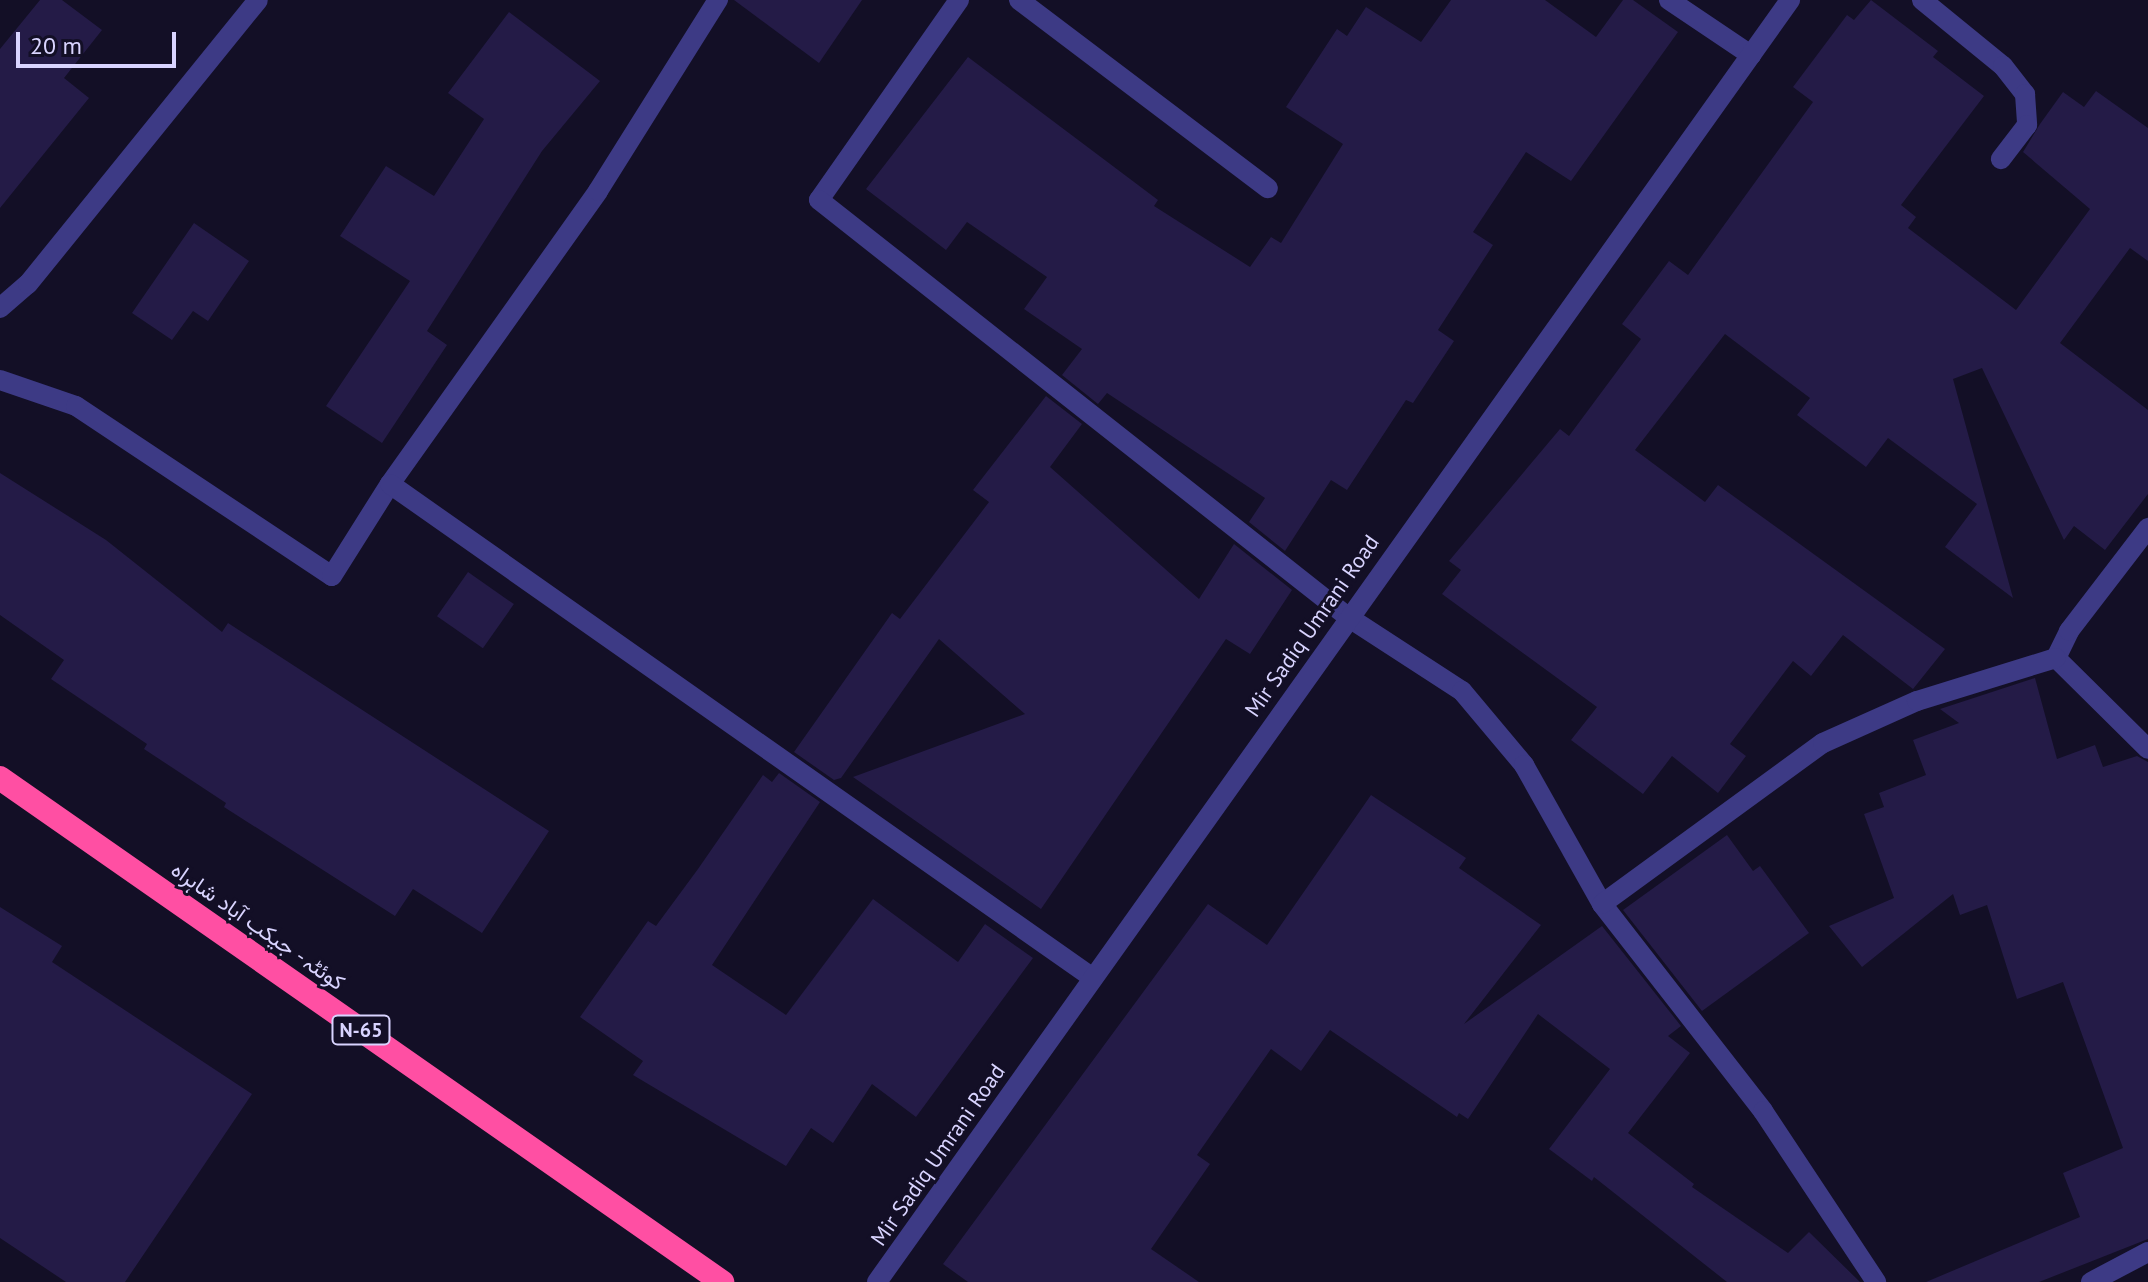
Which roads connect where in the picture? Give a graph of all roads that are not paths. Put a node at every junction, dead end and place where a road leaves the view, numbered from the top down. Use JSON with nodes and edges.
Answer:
{"nodes":[{"id":1,"x":258,"y":0,"type":"edge"},
{"id":2,"x":718,"y":0,"type":"edge"},
{"id":3,"x":959,"y":0,"type":"edge"},
{"id":4,"x":1019,"y":0,"type":"edge"},
{"id":5,"x":1669,"y":0,"type":"edge"},
{"id":6,"x":1790,"y":0,"type":"edge"},
{"id":7,"x":1922,"y":0,"type":"edge"},
{"id":8,"x":1751,"y":55,"type":"junction"},
{"id":9,"x":2001,"y":159,"type":"dead end"},
{"id":10,"x":1268,"y":188,"type":"dead end"},
{"id":11,"x":0,"y":308,"type":"edge"},
{"id":12,"x":0,"y":380,"type":"edge"},
{"id":13,"x":390,"y":484,"type":"junction"},
{"id":14,"x":2148,"y":528,"type":"edge"},
{"id":15,"x":1348,"y":617,"type":"junction"},
{"id":16,"x":2056,"y":658,"type":"junction"},
{"id":17,"x":2148,"y":749,"type":"edge"},
{"id":18,"x":0,"y":778,"type":"edge"},
{"id":19,"x":1602,"y":904,"type":"junction"},
{"id":20,"x":1093,"y":978,"type":"junction"},
{"id":21,"x":2148,"y":1252,"type":"edge"},
{"id":22,"x":722,"y":1282,"type":"edge"},
{"id":23,"x":877,"y":1282,"type":"edge"},
{"id":24,"x":1876,"y":1282,"type":"edge"},
{"id":25,"x":2091,"y":1282,"type":"edge"}],
"edges":[{"from":1,"to":11,"type":"street"},
{"from":2,"to":13,"type":"street"},
{"from":3,"to":15,"type":"street"},
{"from":4,"to":10,"type":"street"},
{"from":5,"to":8,"type":"street"},
{"from":6,"to":8,"type":"street","name":"Mir Sadiq Umrani Road"},
{"from":7,"to":9,"type":"street"},
{"from":8,"to":15,"type":"street","name":"Mir Sadiq Umrani Road"},
{"from":12,"to":13,"type":"street"},
{"from":13,"to":20,"type":"street"},
{"from":14,"to":16,"type":"street"},
{"from":15,"to":19,"type":"street"},
{"from":15,"to":20,"type":"street","name":"Mir Sadiq Umrani Road"},
{"from":16,"to":17,"type":"street"},
{"from":16,"to":19,"type":"street"},
{"from":18,"to":22,"type":"highway","name":"کوئٹہ - جیکب آباد شاہراہ","number":"N-65"},
{"from":19,"to":24,"type":"street"},
{"from":20,"to":23,"type":"street","name":"Mir Sadiq Umrani Road"},
{"from":21,"to":25,"type":"street"}]}
